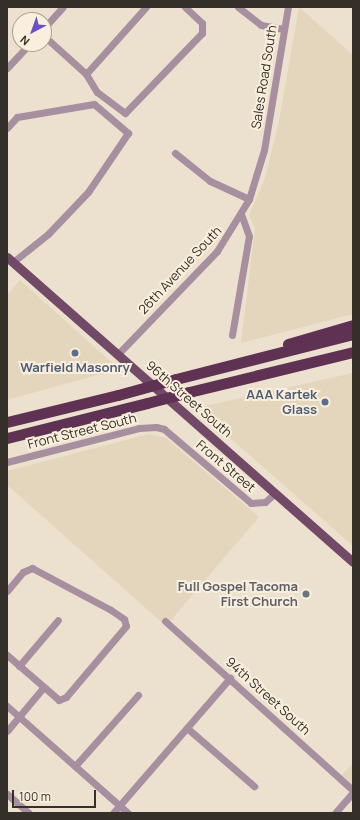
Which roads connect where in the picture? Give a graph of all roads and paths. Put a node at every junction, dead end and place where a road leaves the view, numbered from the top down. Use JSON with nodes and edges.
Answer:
{"nodes":[{"id":1,"x":63,"y":7,"type":"edge"},
{"id":2,"x":146,"y":7,"type":"edge"},
{"id":3,"x":185,"y":7,"type":"edge"},
{"id":4,"x":238,"y":7,"type":"edge"},
{"id":5,"x":288,"y":7,"type":"edge"},
{"id":6,"x":52,"y":19,"type":"edge"},
{"id":7,"x":284,"y":29,"type":"junction"},
{"id":8,"x":52,"y":43,"type":"edge"},
{"id":9,"x":22,"y":52,"type":"edge"},
{"id":10,"x":7,"y":68,"type":"edge"},
{"id":11,"x":86,"y":74,"type":"junction"},
{"id":12,"x":7,"y":128,"type":"edge"},
{"id":13,"x":264,"y":150,"type":"joint"},
{"id":14,"x":175,"y":153,"type":"dead end"},
{"id":15,"x":249,"y":199,"type":"junction"},
{"id":16,"x":241,"y":214,"type":"junction"},
{"id":17,"x":10,"y":259,"type":"edge"},
{"id":18,"x":353,"y":325,"type":"edge"},
{"id":19,"x":353,"y":334,"type":"edge"},
{"id":20,"x":232,"y":335,"type":"dead end"},
{"id":21,"x":353,"y":353,"type":"edge"},
{"id":22,"x":118,"y":354,"type":"junction"},
{"id":23,"x":190,"y":376,"type":"junction"},
{"id":24,"x":7,"y":422,"type":"edge"},
{"id":25,"x":164,"y":429,"type":"joint"},
{"id":26,"x":7,"y":438,"type":"edge"},
{"id":27,"x":7,"y":462,"type":"edge"},
{"id":28,"x":275,"y":492,"type":"junction"},
{"id":29,"x":353,"y":562,"type":"edge"},
{"id":30,"x":7,"y":591,"type":"edge"},
{"id":31,"x":58,"y":620,"type":"dead end"},
{"id":32,"x":165,"y":621,"type":"dead end"},
{"id":33,"x":7,"y":655,"type":"edge"},
{"id":34,"x":19,"y":666,"type":"junction"},
{"id":35,"x":230,"y":678,"type":"junction"},
{"id":36,"x":43,"y":688,"type":"junction"},
{"id":37,"x":138,"y":695,"type":"dead end"},
{"id":38,"x":7,"y":706,"type":"edge"},
{"id":39,"x":19,"y":717,"type":"junction"},
{"id":40,"x":187,"y":728,"type":"junction"},
{"id":41,"x":7,"y":731,"type":"edge"},
{"id":42,"x":75,"y":766,"type":"junction"},
{"id":43,"x":254,"y":786,"type":"dead end"},
{"id":44,"x":353,"y":791,"type":"edge"},
{"id":45,"x":7,"y":794,"type":"edge"},
{"id":46,"x":120,"y":805,"type":"junction"},
{"id":47,"x":29,"y":813,"type":"edge"},
{"id":48,"x":113,"y":813,"type":"edge"},
{"id":49,"x":128,"y":813,"type":"edge"},
{"id":50,"x":335,"y":813,"type":"edge"}],
"edges":[{"from":1,"to":6,"type":"street"},
{"from":2,"to":11,"type":"street"},
{"from":3,"to":11,"type":"street"},
{"from":4,"to":7,"type":"street"},
{"from":5,"to":7,"type":"street","name":"Sales Road South"},
{"from":7,"to":13,"type":"street","name":"Sales Road South"},
{"from":8,"to":11,"type":"street"},
{"from":9,"to":10,"type":"street"},
{"from":12,"to":17,"type":"street"},
{"from":13,"to":15,"type":"street","name":"26th Avenue South"},
{"from":14,"to":15,"type":"street"},
{"from":15,"to":16,"type":"street","name":"26th Avenue South"},
{"from":16,"to":20,"type":"street"},
{"from":16,"to":22,"type":"street","name":"26th Avenue South"},
{"from":17,"to":22,"type":"main road","name":"96th Street South"},
{"from":18,"to":23,"type":"highway"},
{"from":19,"to":23,"type":"highway"},
{"from":21,"to":26,"type":"highway","bridge":true},
{"from":22,"to":28,"type":"main road","name":"96th Street South"},
{"from":23,"to":24,"type":"highway","bridge":true},
{"from":25,"to":27,"type":"street","name":"Front Street South"},
{"from":25,"to":28,"type":"street","name":"Front Street"},
{"from":28,"to":29,"type":"main road","name":"96th Street South"},
{"from":30,"to":36,"type":"street"},
{"from":31,"to":34,"type":"street"},
{"from":32,"to":35,"type":"street","name":"94th Street South"},
{"from":33,"to":34,"type":"street"},
{"from":34,"to":36,"type":"street"},
{"from":35,"to":40,"type":"street"},
{"from":35,"to":44,"type":"street","name":"94th Street South"},
{"from":36,"to":39,"type":"street"},
{"from":37,"to":42,"type":"street"},
{"from":38,"to":39,"type":"street"},
{"from":39,"to":41,"type":"street"},
{"from":39,"to":42,"type":"street"},
{"from":40,"to":43,"type":"street"},
{"from":40,"to":46,"type":"street"},
{"from":42,"to":46,"type":"street"},
{"from":44,"to":50,"type":"street"},
{"from":45,"to":47,"type":"street"},
{"from":46,"to":48,"type":"street"},
{"from":46,"to":49,"type":"street"}]}
